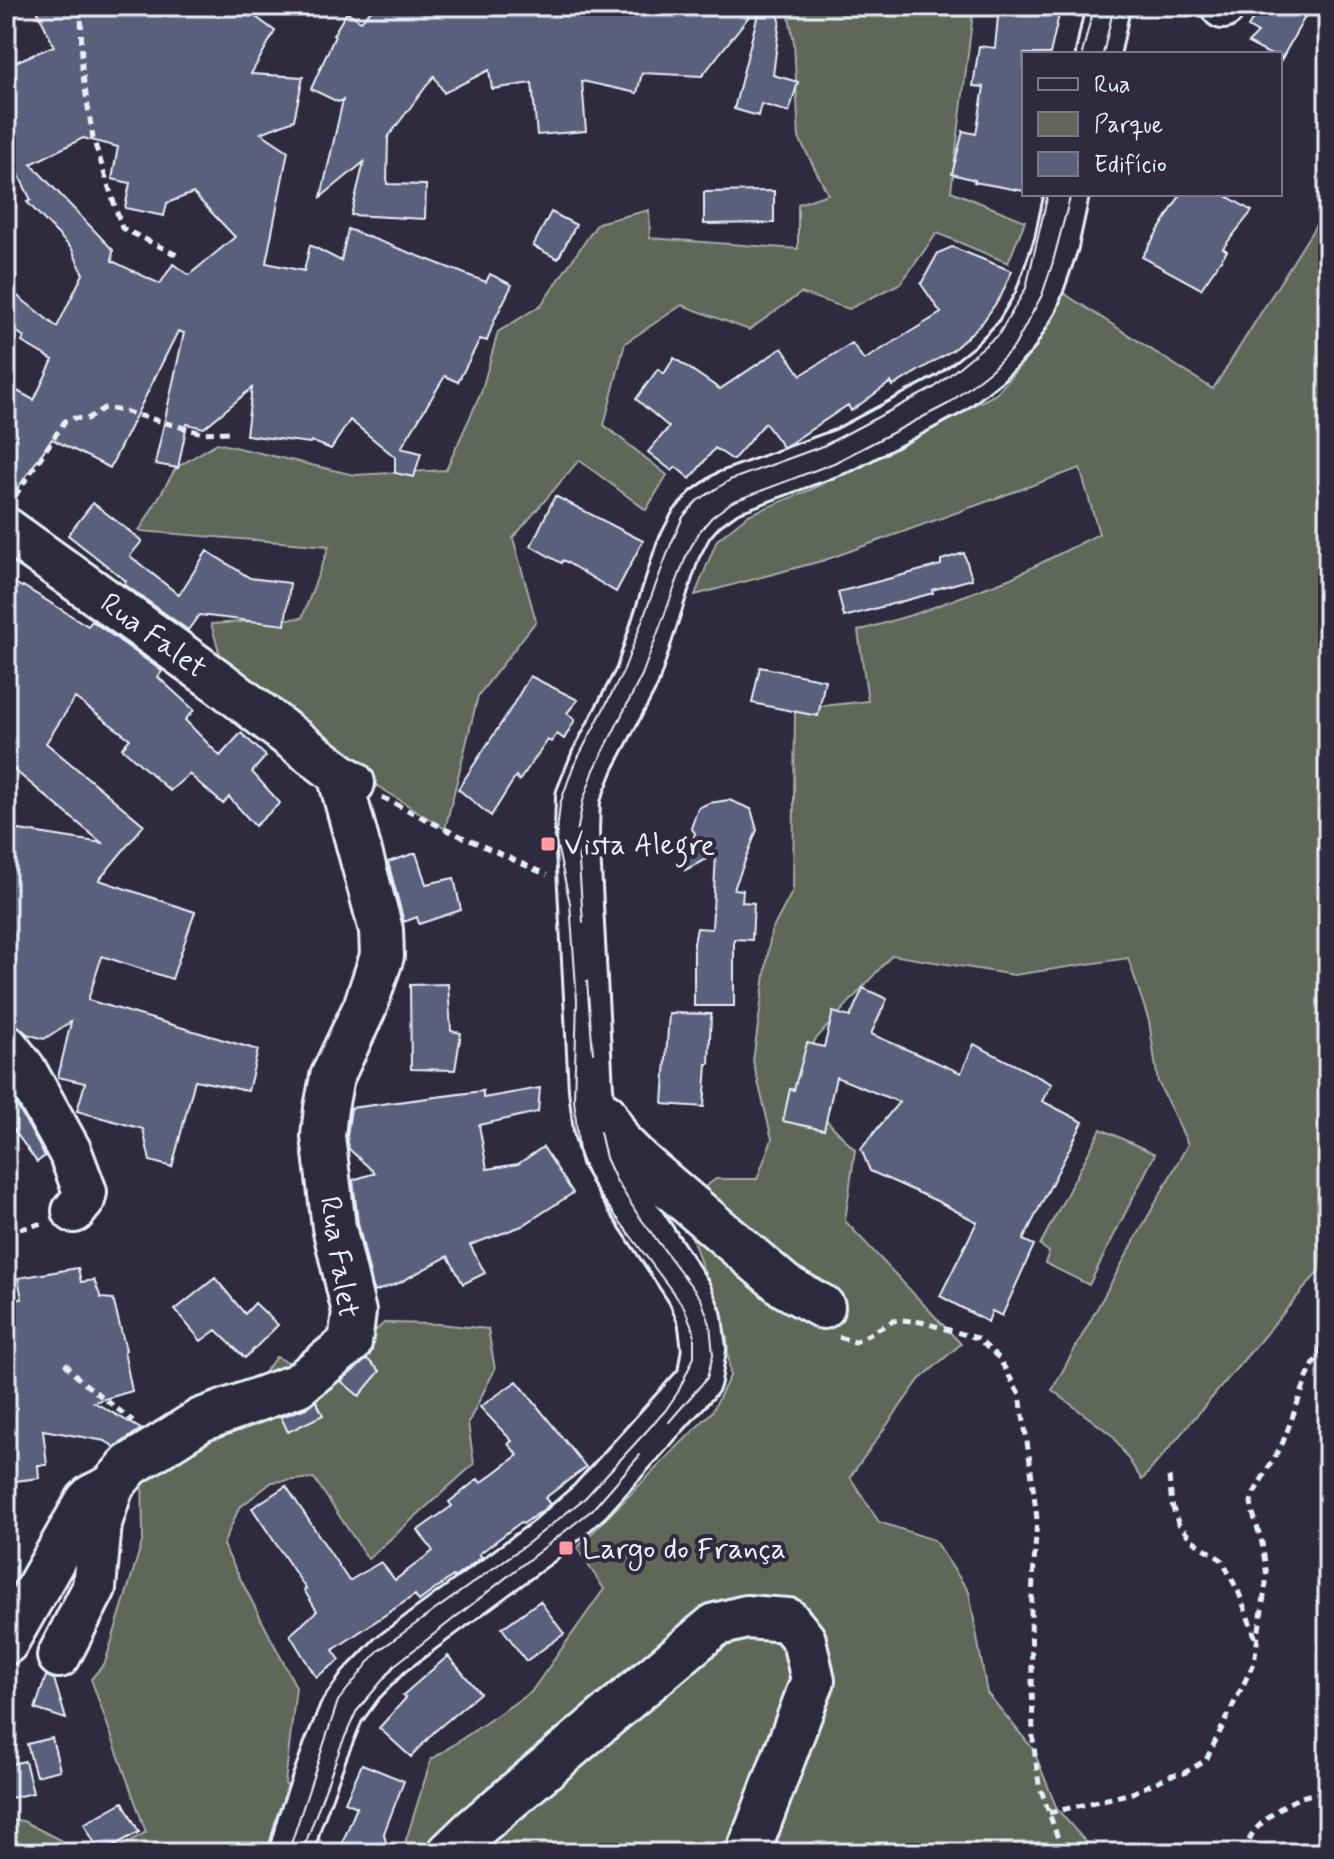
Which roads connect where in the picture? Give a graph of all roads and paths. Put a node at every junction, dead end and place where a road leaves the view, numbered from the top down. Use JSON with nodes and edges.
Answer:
{"nodes":[{"id":1,"x":81,"y":6,"type":"edge"},
{"id":2,"x":1067,"y":196,"type":"edge"},
{"id":3,"x":181,"y":257,"type":"dead end"},
{"id":4,"x":231,"y":432,"type":"dead end"},
{"id":5,"x":10,"y":514,"type":"edge"},
{"id":6,"x":346,"y":778,"type":"junction"},
{"id":7,"x":581,"y":890,"type":"junction"},
{"id":8,"x":6,"y":1046,"type":"edge"},
{"id":9,"x":591,"y":1089,"type":"junction"},
{"id":10,"x":74,"y":1211,"type":"dead end"},
{"id":11,"x":827,"y":1321,"type":"joint"},
{"id":12,"x":1328,"y":1334,"type":"edge"},
{"id":13,"x":65,"y":1363,"type":"dead end"},
{"id":14,"x":161,"y":1445,"type":"junction"},
{"id":15,"x":1169,"y":1477,"type":"dead end"},
{"id":16,"x":112,"y":1486,"type":"junction"},
{"id":17,"x":6,"y":1643,"type":"edge"},
{"id":18,"x":1258,"y":1643,"type":"junction"},
{"id":19,"x":59,"y":1656,"type":"dead end"},
{"id":20,"x":1328,"y":1794,"type":"edge"},
{"id":21,"x":1049,"y":1813,"type":"junction"},
{"id":22,"x":299,"y":1843,"type":"edge"},
{"id":23,"x":449,"y":1853,"type":"edge"},
{"id":24,"x":748,"y":1853,"type":"edge"},
{"id":25,"x":1063,"y":1853,"type":"edge"},
{"id":26,"x":1243,"y":1853,"type":"edge"}],
"edges":[{"from":1,"to":3,"type":"path"},
{"from":2,"to":7,"type":"street"},
{"from":4,"to":5,"type":"path"},
{"from":5,"to":6,"type":"street","name":"Rua Falet"},
{"from":6,"to":7,"type":"path"},
{"from":6,"to":14,"type":"street","name":"Rua Falet"},
{"from":7,"to":9,"type":"street"},
{"from":8,"to":10,"type":"street"},
{"from":9,"to":11,"type":"street"},
{"from":9,"to":22,"type":"street"},
{"from":11,"to":21,"type":"path"},
{"from":12,"to":18,"type":"path"},
{"from":13,"to":14,"type":"path"},
{"from":14,"to":16,"type":"street","name":"Rua Falet"},
{"from":15,"to":18,"type":"path"},
{"from":16,"to":17,"type":"street"},
{"from":16,"to":19,"type":"street","name":"Rua Falet"},
{"from":18,"to":21,"type":"path"},
{"from":20,"to":26,"type":"path"},
{"from":21,"to":25,"type":"path"},
{"from":23,"to":24,"type":"street"}]}
